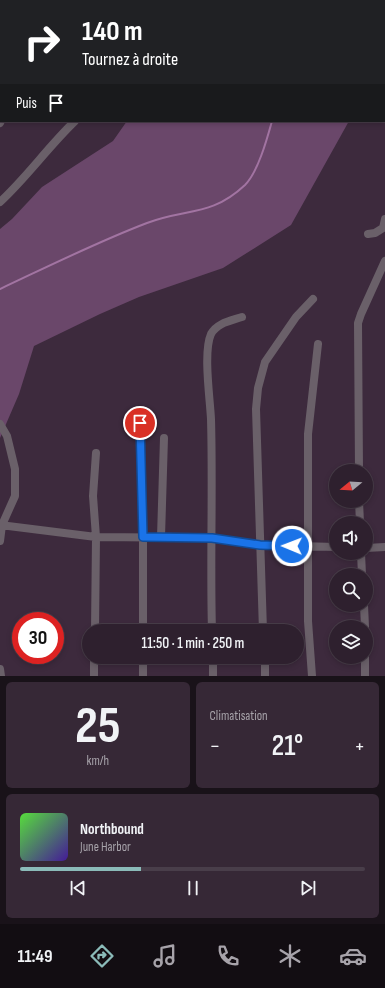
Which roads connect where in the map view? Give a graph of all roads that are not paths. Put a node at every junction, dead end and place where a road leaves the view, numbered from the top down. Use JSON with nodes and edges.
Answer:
{"nodes":[{"id":1,"x":73,"y":122,"type":"edge"},
{"id":2,"x":0,"y":202,"type":"edge"},
{"id":3,"x":385,"y":219,"type":"edge"},
{"id":4,"x":368,"y":234,"type":"dead end"},
{"id":5,"x":385,"y":261,"type":"edge"},
{"id":6,"x":313,"y":299,"type":"dead end"},
{"id":7,"x":242,"y":317,"type":"dead end"},
{"id":8,"x":318,"y":344,"type":"dead end"},
{"id":9,"x":140,"y":423,"type":"dead end"},
{"id":10,"x":0,"y":424,"type":"edge"},
{"id":11,"x":164,"y":438,"type":"dead end"},
{"id":12,"x":96,"y":453,"type":"dead end"},
{"id":13,"x":359,"y":464,"type":"edge"},
{"id":14,"x":1,"y":525,"type":"edge"},
{"id":15,"x":96,"y":537,"type":"junction"},
{"id":16,"x":143,"y":537,"type":"junction"},
{"id":17,"x":162,"y":537,"type":"junction"},
{"id":18,"x":212,"y":538,"type":"junction"},
{"id":19,"x":0,"y":542,"type":"edge"},
{"id":20,"x":260,"y":545,"type":"junction"},
{"id":21,"x":308,"y":546,"type":"junction"},
{"id":22,"x":329,"y":547,"type":"edge"},
{"id":23,"x":385,"y":547,"type":"edge"},
{"id":24,"x":373,"y":548,"type":"edge"},
{"id":25,"x":95,"y":624,"type":"edge"},
{"id":26,"x":143,"y":624,"type":"edge"},
{"id":27,"x":212,"y":624,"type":"edge"},
{"id":28,"x":263,"y":624,"type":"edge"},
{"id":29,"x":94,"y":664,"type":"edge"},
{"id":30,"x":143,"y":664,"type":"edge"},
{"id":31,"x":213,"y":664,"type":"edge"},
{"id":32,"x":264,"y":664,"type":"edge"},
{"id":33,"x":365,"y":664,"type":"edge"},
{"id":34,"x":0,"y":668,"type":"edge"},
{"id":35,"x":1,"y":676,"type":"edge"},
{"id":36,"x":94,"y":676,"type":"edge"},
{"id":37,"x":143,"y":676,"type":"edge"},
{"id":38,"x":213,"y":676,"type":"edge"},
{"id":39,"x":265,"y":676,"type":"edge"},
{"id":40,"x":312,"y":676,"type":"edge"},
{"id":41,"x":365,"y":676,"type":"edge"}],
"edges":[{"from":1,"to":2,"type":"street"},
{"from":3,"to":4,"type":"street"},
{"from":5,"to":13,"type":"street"},
{"from":6,"to":20,"type":"street"},
{"from":7,"to":18,"type":"street"},
{"from":8,"to":21,"type":"street"},
{"from":9,"to":16,"type":"street"},
{"from":10,"to":14,"type":"street"},
{"from":11,"to":17,"type":"street"},
{"from":12,"to":15,"type":"street"},
{"from":14,"to":15,"type":"street"},
{"from":14,"to":19,"type":"street"},
{"from":15,"to":16,"type":"street"},
{"from":15,"to":25,"type":"street"},
{"from":16,"to":17,"type":"street"},
{"from":16,"to":26,"type":"street"},
{"from":17,"to":18,"type":"street"},
{"from":18,"to":20,"type":"street"},
{"from":18,"to":27,"type":"street"},
{"from":20,"to":21,"type":"street"},
{"from":20,"to":28,"type":"street"},
{"from":21,"to":22,"type":"street"},
{"from":21,"to":40,"type":"street"},
{"from":23,"to":24,"type":"street"},
{"from":29,"to":36,"type":"street"},
{"from":30,"to":37,"type":"street"},
{"from":31,"to":38,"type":"street"},
{"from":32,"to":39,"type":"street"},
{"from":33,"to":41,"type":"street"},
{"from":34,"to":35,"type":"street"}]}
